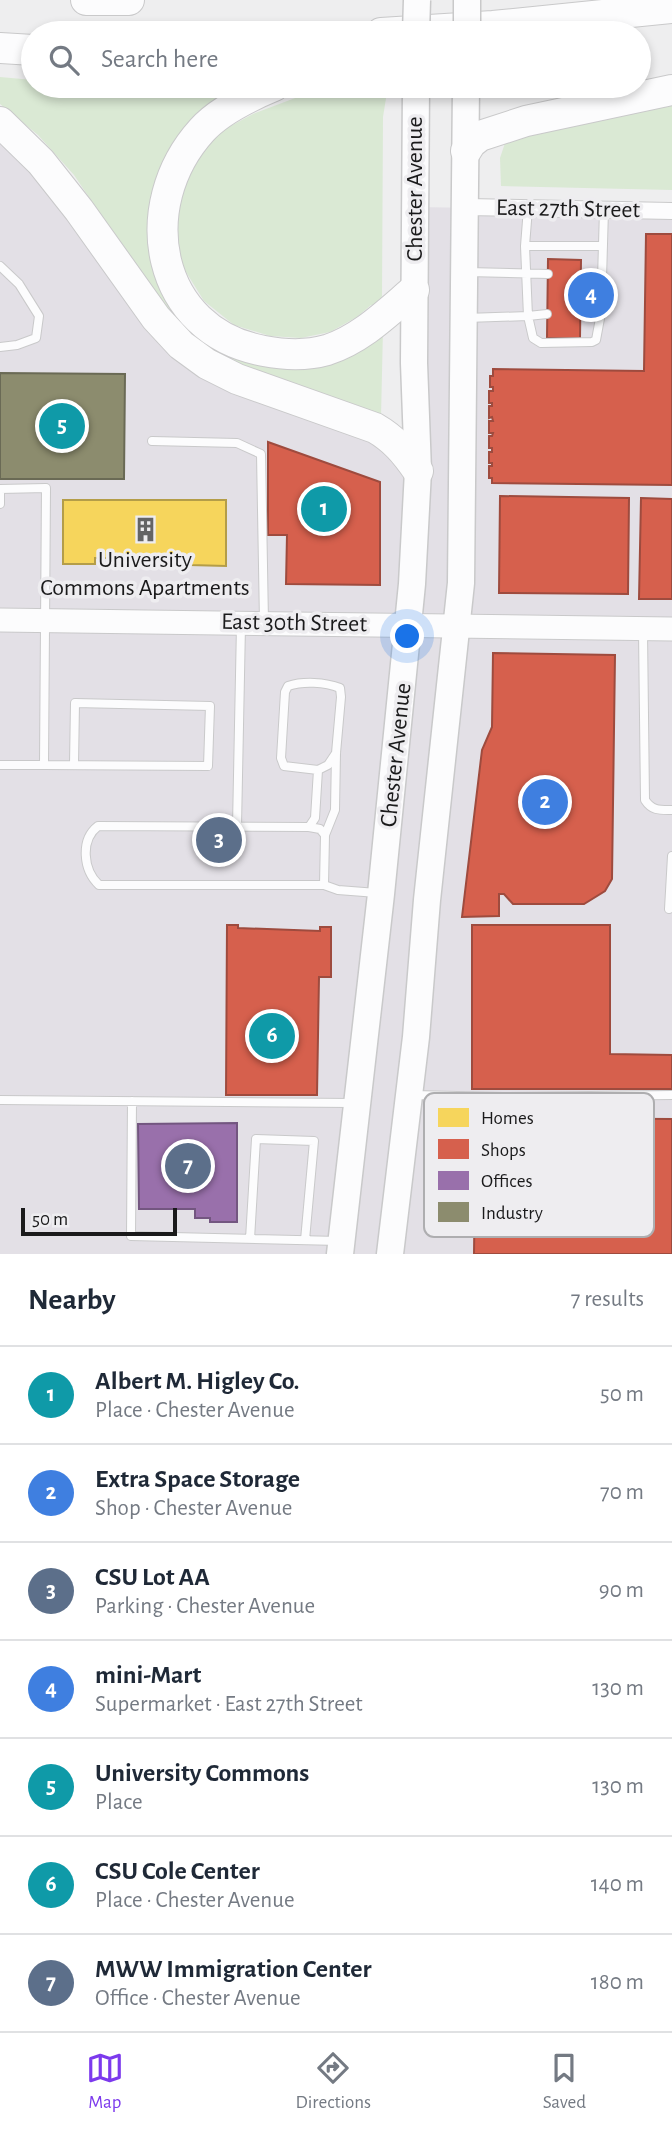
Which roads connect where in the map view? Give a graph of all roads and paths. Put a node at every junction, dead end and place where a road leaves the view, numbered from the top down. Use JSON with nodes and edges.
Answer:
{"nodes":[{"id":1,"x":86,"y":0,"type":"edge"},
{"id":2,"x":129,"y":0,"type":"edge"},
{"id":3,"x":416,"y":0,"type":"edge"},
{"id":4,"x":467,"y":0,"type":"edge"},
{"id":5,"x":672,"y":8,"type":"edge"},
{"id":6,"x":416,"y":21,"type":"edge"},
{"id":7,"x":472,"y":21,"type":"edge"},
{"id":8,"x":560,"y":21,"type":"edge"},
{"id":9,"x":0,"y":48,"type":"edge"},
{"id":10,"x":21,"y":49,"type":"edge"},
{"id":11,"x":672,"y":90,"type":"edge"},
{"id":12,"x":651,"y":94,"type":"edge"},
{"id":13,"x":251,"y":98,"type":"edge"},
{"id":14,"x":416,"y":98,"type":"edge"},
{"id":15,"x":466,"y":98,"type":"edge"},
{"id":16,"x":634,"y":98,"type":"edge"},
{"id":17,"x":0,"y":122,"type":"edge"},
{"id":18,"x":466,"y":151,"type":"junction"},
{"id":19,"x":465,"y":207,"type":"junction"},
{"id":20,"x":528,"y":208,"type":"junction"},
{"id":21,"x":604,"y":210,"type":"junction"},
{"id":22,"x":672,"y":211,"type":"edge"},
{"id":23,"x":525,"y":246,"type":"junction"},
{"id":24,"x":603,"y":246,"type":"junction"},
{"id":25,"x":0,"y":266,"type":"edge"},
{"id":26,"x":464,"y":272,"type":"junction"},
{"id":27,"x":526,"y":274,"type":"junction"},
{"id":28,"x":548,"y":274,"type":"dead end"},
{"id":29,"x":580,"y":275,"type":"dead end"},
{"id":30,"x":602,"y":275,"type":"junction"},
{"id":31,"x":414,"y":290,"type":"junction"},
{"id":32,"x":580,"y":313,"type":"dead end"},
{"id":33,"x":601,"y":313,"type":"junction"},
{"id":34,"x":547,"y":314,"type":"dead end"},
{"id":35,"x":528,"y":316,"type":"junction"},
{"id":36,"x":463,"y":318,"type":"junction"},
{"id":37,"x":0,"y":347,"type":"edge"},
{"id":38,"x":152,"y":441,"type":"dead end"},
{"id":39,"x":418,"y":471,"type":"junction"},
{"id":40,"x":0,"y":504,"type":"edge"},
{"id":41,"x":0,"y":620,"type":"edge"},
{"id":42,"x":46,"y":620,"type":"junction"},
{"id":43,"x":252,"y":622,"type":"junction"},
{"id":44,"x":407,"y":625,"type":"junction"},
{"id":45,"x":455,"y":625,"type":"junction"},
{"id":46,"x":643,"y":628,"type":"junction"},
{"id":47,"x":672,"y":629,"type":"edge"},
{"id":48,"x":336,"y":753,"type":"junction"},
{"id":49,"x":74,"y":764,"type":"junction"},
{"id":50,"x":0,"y":765,"type":"edge"},
{"id":51,"x":44,"y":765,"type":"junction"},
{"id":52,"x":318,"y":769,"type":"junction"},
{"id":53,"x":672,"y":810,"type":"edge"},
{"id":54,"x":237,"y":826,"type":"junction"},
{"id":55,"x":309,"y":827,"type":"junction"},
{"id":56,"x":325,"y":835,"type":"junction"},
{"id":57,"x":672,"y":856,"type":"edge"},
{"id":58,"x":324,"y":885,"type":"junction"},
{"id":59,"x":382,"y":894,"type":"junction"},
{"id":60,"x":669,"y":909,"type":"dead end"},
{"id":61,"x":409,"y":1095,"type":"junction"},
{"id":62,"x":424,"y":1095,"type":"edge"},
{"id":63,"x":654,"y":1095,"type":"edge"},
{"id":64,"x":672,"y":1095,"type":"edge"},
{"id":65,"x":0,"y":1100,"type":"edge"},
{"id":66,"x":132,"y":1101,"type":"junction"},
{"id":67,"x":358,"y":1103,"type":"junction"},
{"id":68,"x":250,"y":1239,"type":"junction"},
{"id":69,"x":305,"y":1240,"type":"junction"},
{"id":70,"x":341,"y":1248,"type":"edge"},
{"id":71,"x":390,"y":1254,"type":"edge"}],
"edges":[{"from":1,"to":2,"type":"highway"},
{"from":3,"to":6,"type":"main road","bridge":true},
{"from":4,"to":7,"type":"main road","bridge":true},
{"from":5,"to":8,"type":"highway"},
{"from":9,"to":10,"type":"highway"},
{"from":11,"to":12,"type":"highway"},
{"from":13,"to":31,"type":"highway"},
{"from":14,"to":31,"type":"main road","name":"Chester Avenue"},
{"from":15,"to":18,"type":"main road","name":"Chester Avenue"},
{"from":16,"to":18,"type":"highway"},
{"from":17,"to":39,"type":"highway"},
{"from":18,"to":19,"type":"main road","name":"Chester Avenue"},
{"from":19,"to":20,"type":"street","name":"East 27th Street"},
{"from":19,"to":26,"type":"main road","name":"Chester Avenue"},
{"from":20,"to":21,"type":"street","name":"East 27th Street"},
{"from":20,"to":23,"type":"lane"},
{"from":21,"to":22,"type":"street","name":"East 27th Street"},
{"from":21,"to":24,"type":"lane"},
{"from":23,"to":24,"type":"lane"},
{"from":23,"to":27,"type":"lane"},
{"from":24,"to":30,"type":"lane"},
{"from":25,"to":37,"type":"lane"},
{"from":26,"to":27,"type":"lane"},
{"from":26,"to":36,"type":"main road","name":"Chester Avenue"},
{"from":27,"to":28,"type":"lane"},
{"from":27,"to":35,"type":"lane"},
{"from":29,"to":30,"type":"lane"},
{"from":30,"to":33,"type":"lane"},
{"from":31,"to":39,"type":"main road","name":"Chester Avenue"},
{"from":32,"to":33,"type":"lane"},
{"from":33,"to":35,"type":"lane"},
{"from":34,"to":35,"type":"lane"},
{"from":35,"to":36,"type":"lane"},
{"from":36,"to":45,"type":"main road","name":"Chester Avenue"},
{"from":38,"to":43,"type":"lane"},
{"from":39,"to":44,"type":"main road","name":"Chester Avenue"},
{"from":40,"to":42,"type":"lane"},
{"from":41,"to":42,"type":"main road","name":"East 30th Street"},
{"from":42,"to":43,"type":"main road","name":"East 30th Street"},
{"from":42,"to":51,"type":"lane"},
{"from":43,"to":44,"type":"main road","name":"East 30th Street"},
{"from":43,"to":54,"type":"lane"},
{"from":44,"to":45,"type":"main road","name":"East 30th Street"},
{"from":44,"to":59,"type":"main road","name":"Chester Avenue"},
{"from":45,"to":46,"type":"main road","name":"East 30th Street"},
{"from":45,"to":61,"type":"main road","name":"Chester Avenue"},
{"from":46,"to":47,"type":"main road","name":"East 30th Street"},
{"from":46,"to":53,"type":"lane"},
{"from":48,"to":52,"type":"lane"},
{"from":48,"to":52,"type":"lane"},
{"from":48,"to":56,"type":"lane"},
{"from":49,"to":49,"type":"lane"},
{"from":49,"to":51,"type":"lane"},
{"from":50,"to":51,"type":"lane"},
{"from":52,"to":55,"type":"lane"},
{"from":54,"to":55,"type":"lane"},
{"from":54,"to":58,"type":"lane"},
{"from":55,"to":56,"type":"lane"},
{"from":56,"to":58,"type":"lane"},
{"from":57,"to":60,"type":"lane"},
{"from":58,"to":59,"type":"lane"},
{"from":59,"to":67,"type":"main road","name":"Chester Avenue"},
{"from":61,"to":62,"type":"lane"},
{"from":61,"to":71,"type":"main road","name":"Chester Avenue"},
{"from":63,"to":64,"type":"lane"},
{"from":65,"to":66,"type":"lane"},
{"from":66,"to":67,"type":"lane"},
{"from":66,"to":68,"type":"lane"},
{"from":67,"to":70,"type":"main road","name":"Chester Avenue"},
{"from":68,"to":69,"type":"lane"},
{"from":68,"to":69,"type":"lane"},
{"from":69,"to":70,"type":"lane"}]}
